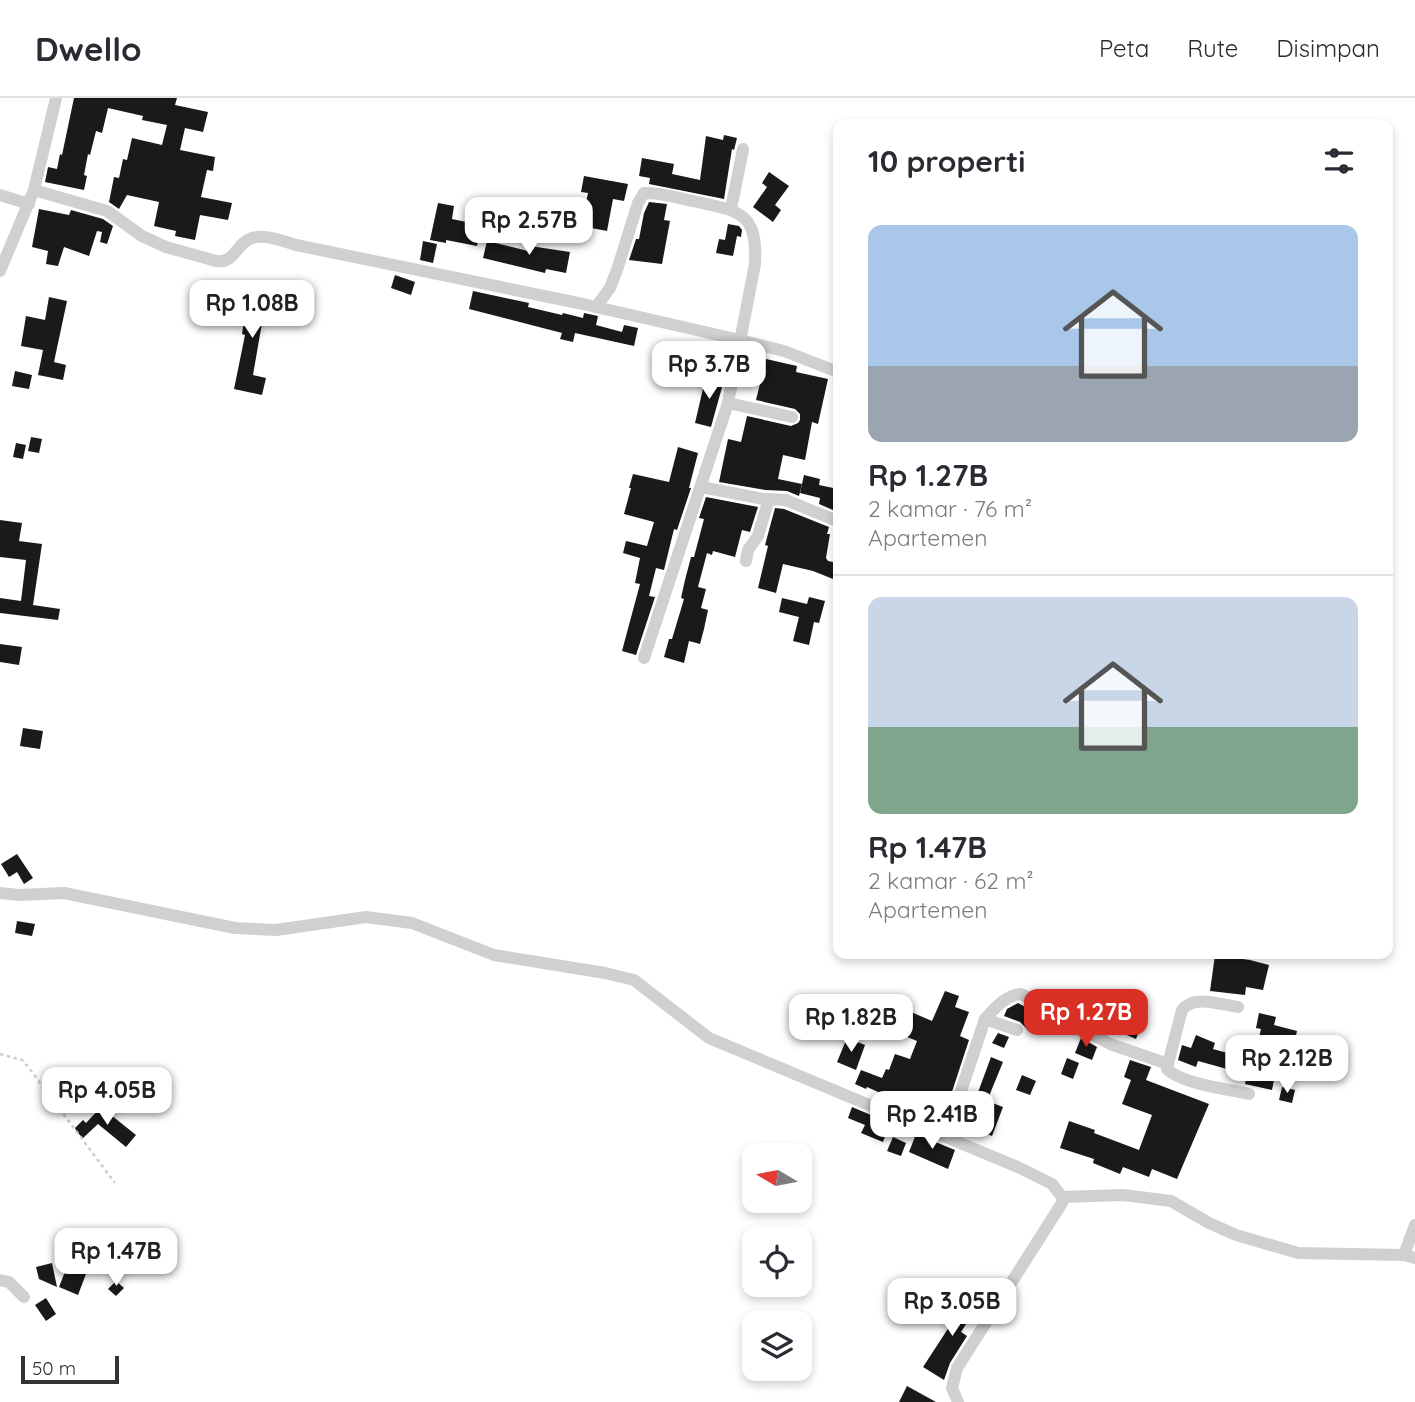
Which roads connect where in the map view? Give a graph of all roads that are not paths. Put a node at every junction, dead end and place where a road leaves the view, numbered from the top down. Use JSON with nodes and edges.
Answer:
{"nodes":[{"id":1,"x":56,"y":98,"type":"edge"},
{"id":2,"x":743,"y":149,"type":"dead end"},
{"id":3,"x":34,"y":190,"type":"junction"},
{"id":4,"x":0,"y":195,"type":"edge"},
{"id":5,"x":29,"y":204,"type":"junction"},
{"id":6,"x":731,"y":209,"type":"junction"},
{"id":7,"x":0,"y":271,"type":"edge"},
{"id":8,"x":596,"y":307,"type":"junction"},
{"id":9,"x":740,"y":340,"type":"junction"},
{"id":10,"x":833,"y":370,"type":"edge"},
{"id":11,"x":728,"y":403,"type":"junction"},
{"id":12,"x":792,"y":417,"type":"dead end"},
{"id":13,"x":701,"y":486,"type":"junction"},
{"id":14,"x":769,"y":499,"type":"junction"},
{"id":15,"x":833,"y":520,"type":"edge"},
{"id":16,"x":746,"y":561,"type":"dead end"},
{"id":17,"x":645,"y":658,"type":"dead end"},
{"id":18,"x":0,"y":893,"type":"edge"},
{"id":19,"x":1238,"y":1007,"type":"dead end"},
{"id":20,"x":985,"y":1018,"type":"junction"},
{"id":21,"x":1017,"y":1030,"type":"dead end"},
{"id":22,"x":1168,"y":1064,"type":"junction"},
{"id":23,"x":1249,"y":1094,"type":"dead end"},
{"id":24,"x":946,"y":1136,"type":"junction"},
{"id":25,"x":1062,"y":1197,"type":"junction"},
{"id":26,"x":1415,"y":1225,"type":"edge"},
{"id":27,"x":1409,"y":1256,"type":"edge"},
{"id":28,"x":0,"y":1280,"type":"edge"},
{"id":29,"x":24,"y":1297,"type":"dead end"},
{"id":30,"x":958,"y":1402,"type":"edge"}],
"edges":[{"from":1,"to":3,"type":"street"},
{"from":2,"to":6,"type":"street"},
{"from":3,"to":5,"type":"street"},
{"from":3,"to":8,"type":"street"},
{"from":4,"to":5,"type":"street"},
{"from":5,"to":7,"type":"street"},
{"from":6,"to":8,"type":"street"},
{"from":6,"to":9,"type":"street"},
{"from":8,"to":9,"type":"street"},
{"from":9,"to":10,"type":"street"},
{"from":9,"to":11,"type":"street"},
{"from":11,"to":12,"type":"street"},
{"from":11,"to":13,"type":"street"},
{"from":13,"to":14,"type":"street"},
{"from":13,"to":17,"type":"street"},
{"from":14,"to":15,"type":"street"},
{"from":14,"to":16,"type":"street"},
{"from":18,"to":24,"type":"street"},
{"from":19,"to":22,"type":"street"},
{"from":20,"to":21,"type":"street"},
{"from":20,"to":22,"type":"street"},
{"from":20,"to":24,"type":"street"},
{"from":22,"to":23,"type":"street"},
{"from":24,"to":25,"type":"street"},
{"from":25,"to":27,"type":"street"},
{"from":25,"to":30,"type":"street"},
{"from":26,"to":27,"type":"street"},
{"from":28,"to":29,"type":"street"}]}
